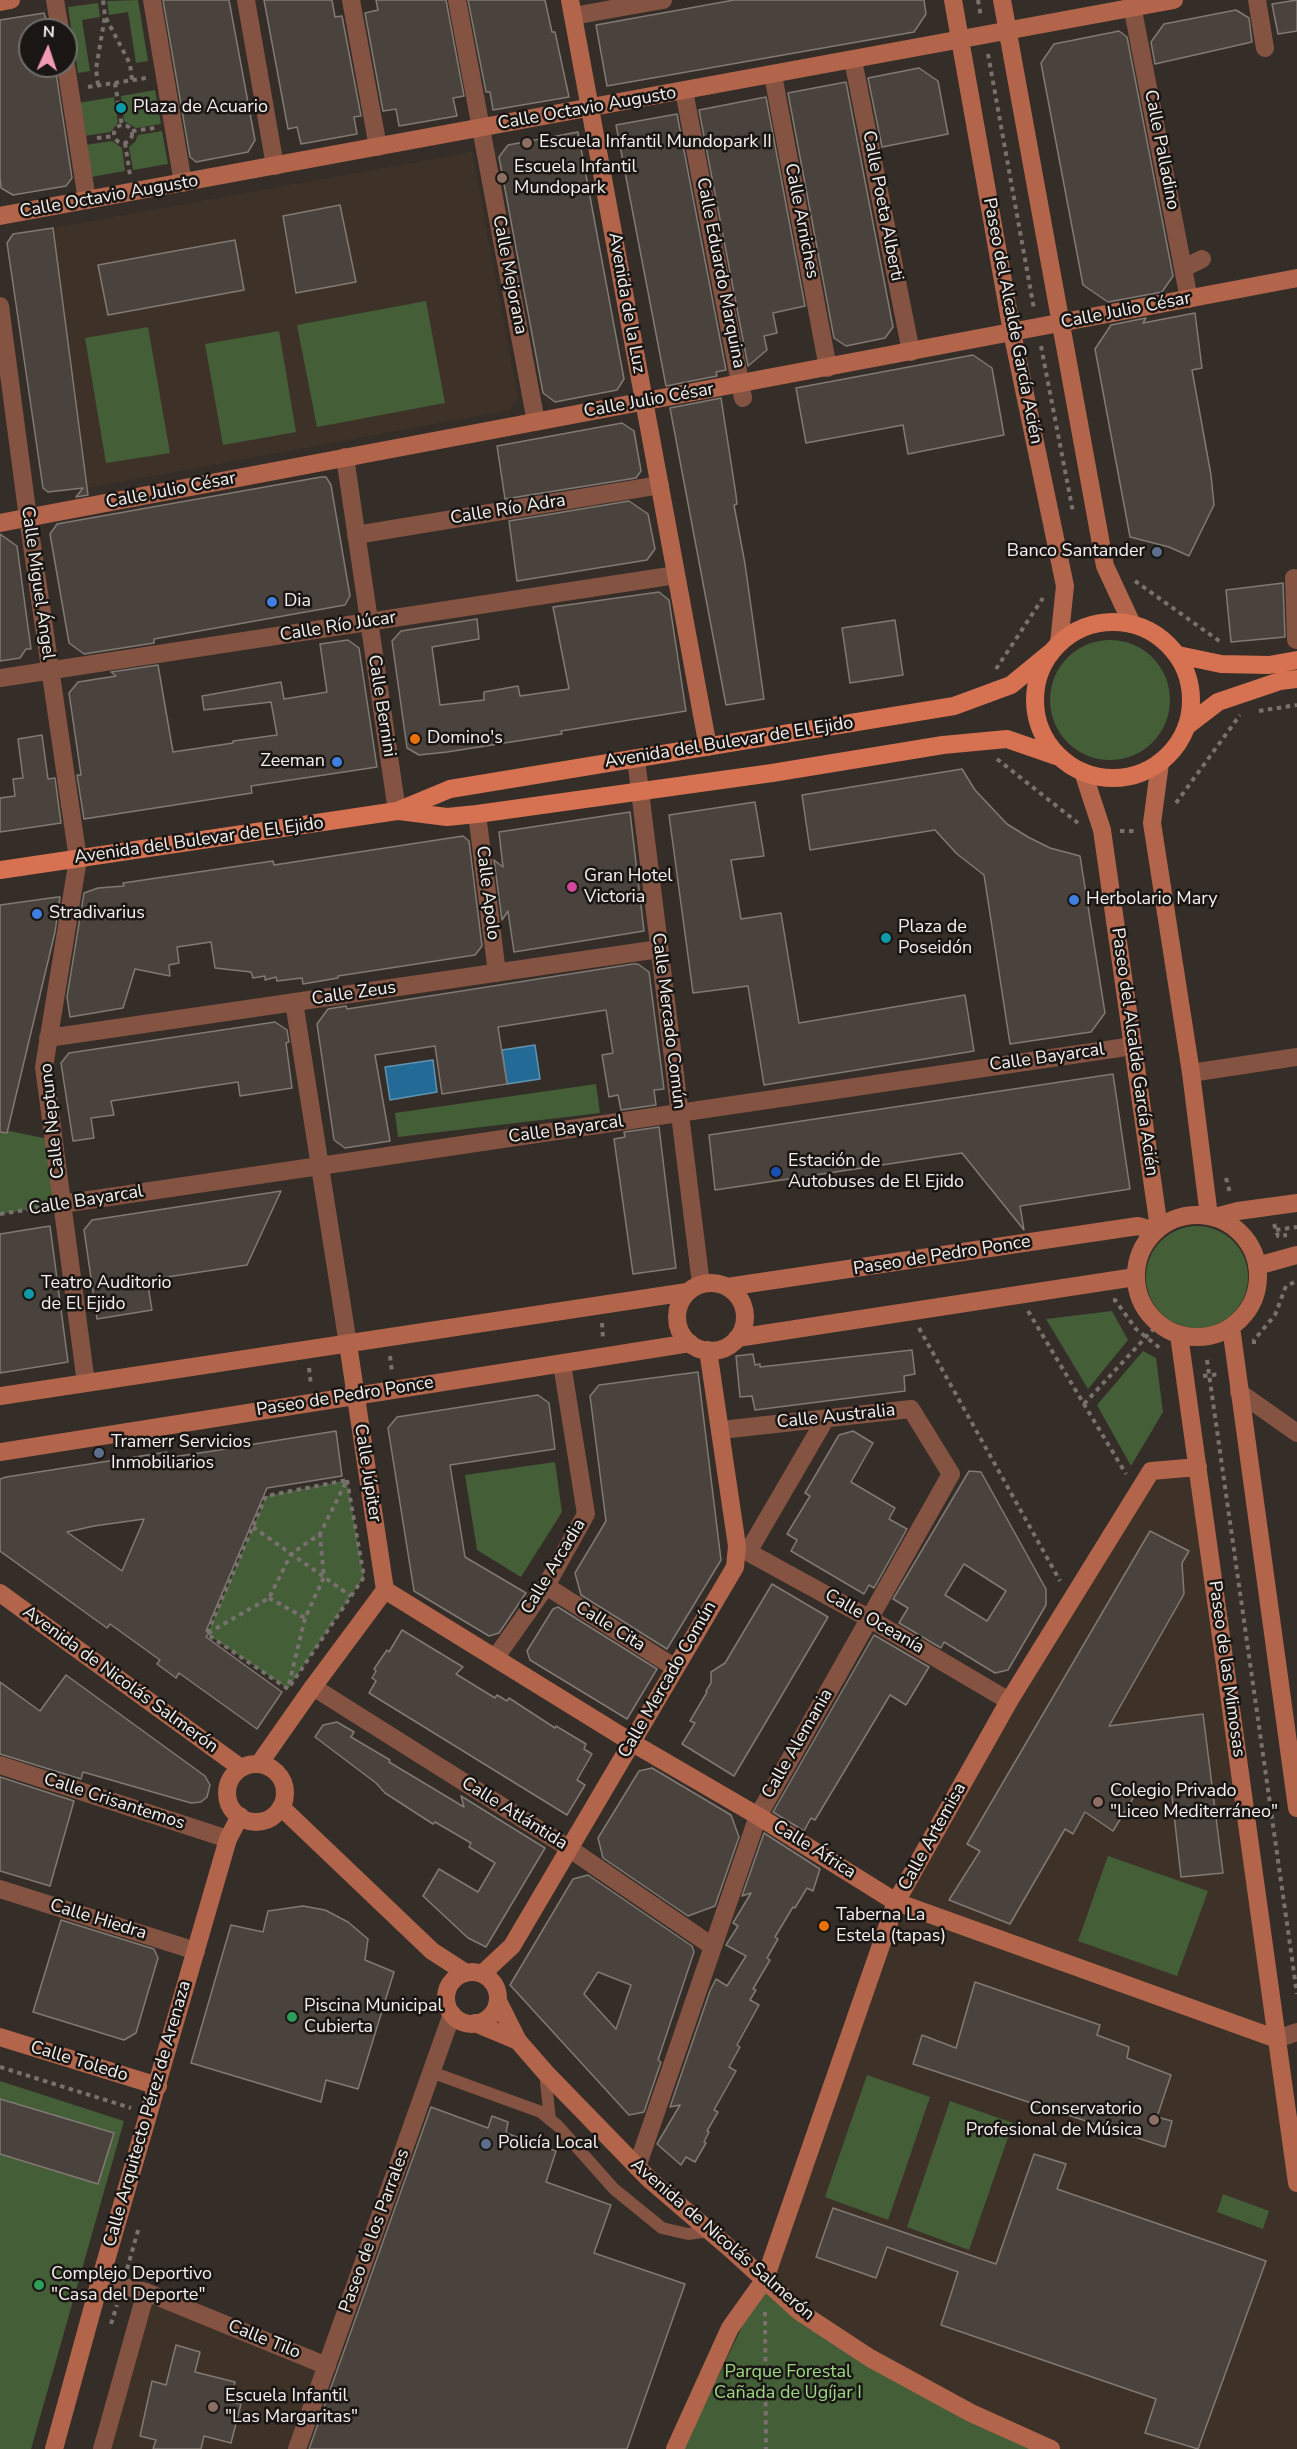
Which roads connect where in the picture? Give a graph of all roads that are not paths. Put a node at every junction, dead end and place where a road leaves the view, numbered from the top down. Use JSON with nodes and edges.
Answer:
{"nodes":[{"id":1,"x":11,"y":0,"type":"edge"},
{"id":2,"x":55,"y":0,"type":"edge"},
{"id":3,"x":152,"y":0,"type":"edge"},
{"id":4,"x":246,"y":0,"type":"edge"},
{"id":5,"x":351,"y":0,"type":"edge"},
{"id":6,"x":457,"y":0,"type":"edge"},
{"id":7,"x":663,"y":0,"type":"edge"},
{"id":8,"x":952,"y":0,"type":"edge"},
{"id":9,"x":1002,"y":0,"type":"edge"},
{"id":10,"x":1174,"y":0,"type":"edge"},
{"id":11,"x":1257,"y":0,"type":"edge"},
{"id":12,"x":0,"y":2,"type":"edge"},
{"id":13,"x":1132,"y":4,"type":"edge"},
{"id":14,"x":572,"y":8,"type":"edge"},
{"id":15,"x":58,"y":18,"type":"edge"},
{"id":16,"x":1008,"y":31,"type":"junction"},
{"id":17,"x":960,"y":40,"type":"junction"},
{"id":18,"x":1265,"y":48,"type":"dead end"},
{"id":19,"x":853,"y":60,"type":"junction"},
{"id":20,"x":773,"y":75,"type":"junction"},
{"id":21,"x":68,"y":78,"type":"edge"},
{"id":22,"x":684,"y":91,"type":"junction"},
{"id":23,"x":590,"y":109,"type":"junction"},
{"id":24,"x":481,"y":129,"type":"junction"},
{"id":25,"x":378,"y":147,"type":"junction"},
{"id":26,"x":275,"y":166,"type":"junction"},
{"id":27,"x":183,"y":183,"type":"junction"},
{"id":28,"x":87,"y":200,"type":"junction"},
{"id":29,"x":0,"y":216,"type":"edge"},
{"id":30,"x":1202,"y":259,"type":"dead end"},
{"id":31,"x":1184,"y":268,"type":"junction"},
{"id":32,"x":1297,"y":278,"type":"edge"},
{"id":33,"x":1190,"y":299,"type":"junction"},
{"id":34,"x":0,"y":306,"type":"edge"},
{"id":35,"x":1061,"y":324,"type":"junction"},
{"id":36,"x":1012,"y":332,"type":"junction"},
{"id":37,"x":911,"y":352,"type":"junction"},
{"id":38,"x":828,"y":368,"type":"junction"},
{"id":39,"x":743,"y":391,"type":"junction"},
{"id":40,"x":644,"y":402,"type":"junction"},
{"id":41,"x":536,"y":422,"type":"junction"},
{"id":42,"x":345,"y":457,"type":"junction"},
{"id":43,"x":660,"y":485,"type":"junction"},
{"id":44,"x":28,"y":518,"type":"junction"},
{"id":45,"x":0,"y":523,"type":"edge"},
{"id":46,"x":356,"y":535,"type":"junction"},
{"id":47,"x":676,"y":575,"type":"junction"},
{"id":48,"x":1294,"y":578,"type":"dead end"},
{"id":49,"x":368,"y":622,"type":"junction"},
{"id":50,"x":1132,"y":624,"type":"junction"},
{"id":51,"x":1296,"y":640,"type":"edge"},
{"id":52,"x":1055,"y":648,"type":"junction"},
{"id":53,"x":1178,"y":655,"type":"junction"},
{"id":54,"x":1297,"y":660,"type":"edge"},
{"id":55,"x":50,"y":670,"type":"junction"},
{"id":56,"x":0,"y":678,"type":"edge"},
{"id":57,"x":1297,"y":679,"type":"edge"},
{"id":58,"x":1188,"y":725,"type":"junction"},
{"id":59,"x":708,"y":747,"type":"junction"},
{"id":60,"x":1059,"y":757,"type":"junction"},
{"id":61,"x":636,"y":759,"type":"junction"},
{"id":62,"x":1160,"y":763,"type":"junction"},
{"id":63,"x":1083,"y":772,"type":"junction"},
{"id":64,"x":639,"y":791,"type":"junction"},
{"id":65,"x":397,"y":811,"type":"junction"},
{"id":66,"x":477,"y":814,"type":"junction"},
{"id":67,"x":78,"y":859,"type":"junction"},
{"id":68,"x":0,"y":870,"type":"edge"},
{"id":69,"x":659,"y":949,"type":"junction"},
{"id":70,"x":497,"y":973,"type":"junction"},
{"id":71,"x":294,"y":1002,"type":"junction"},
{"id":72,"x":48,"y":1038,"type":"junction"},
{"id":73,"x":1133,"y":1046,"type":"junction"},
{"id":74,"x":1297,"y":1057,"type":"edge"},
{"id":75,"x":1191,"y":1073,"type":"junction"},
{"id":76,"x":680,"y":1113,"type":"junction"},
{"id":77,"x":320,"y":1166,"type":"junction"},
{"id":78,"x":1297,"y":1203,"type":"edge"},
{"id":79,"x":62,"y":1204,"type":"junction"},
{"id":80,"x":1212,"y":1217,"type":"junction"},
{"id":81,"x":1157,"y":1229,"type":"junction"},
{"id":82,"x":1297,"y":1255,"type":"edge"},
{"id":83,"x":1257,"y":1266,"type":"junction"},
{"id":84,"x":1135,"y":1278,"type":"junction"},
{"id":85,"x":727,"y":1287,"type":"junction"},
{"id":86,"x":694,"y":1288,"type":"junction"},
{"id":87,"x":1231,"y":1327,"type":"junction"},
{"id":88,"x":1179,"y":1335,"type":"junction"},
{"id":89,"x":737,"y":1338,"type":"junction"},
{"id":90,"x":690,"y":1343,"type":"junction"},
{"id":91,"x":348,"y":1344,"type":"junction"},
{"id":92,"x":708,"y":1350,"type":"junction"},
{"id":93,"x":562,"y":1364,"type":"junction"},
{"id":94,"x":86,"y":1383,"type":"junction"},
{"id":95,"x":1239,"y":1392,"type":"junction"},
{"id":96,"x":355,"y":1395,"type":"junction"},
{"id":97,"x":0,"y":1396,"type":"edge"},
{"id":98,"x":826,"y":1418,"type":"junction"},
{"id":99,"x":721,"y":1430,"type":"junction"},
{"id":100,"x":1297,"y":1433,"type":"edge"},
{"id":101,"x":0,"y":1452,"type":"edge"},
{"id":102,"x":1198,"y":1467,"type":"junction"},
{"id":103,"x":951,"y":1474,"type":"joint"},
{"id":104,"x":742,"y":1549,"type":"junction"},
{"id":105,"x":546,"y":1586,"type":"junction"},
{"id":106,"x":385,"y":1590,"type":"junction"},
{"id":107,"x":0,"y":1593,"type":"edge"},
{"id":108,"x":870,"y":1619,"type":"junction"},
{"id":109,"x":496,"y":1657,"type":"junction"},
{"id":110,"x":674,"y":1667,"type":"junction"},
{"id":111,"x":313,"y":1687,"type":"junction"},
{"id":112,"x":1009,"y":1701,"type":"junction"},
{"id":113,"x":632,"y":1742,"type":"junction"},
{"id":114,"x":260,"y":1764,"type":"junction"},
{"id":115,"x":0,"y":1765,"type":"edge"},
{"id":116,"x":241,"y":1768,"type":"junction"},
{"id":117,"x":281,"y":1807,"type":"junction"},
{"id":118,"x":1297,"y":1808,"type":"edge"},
{"id":119,"x":240,"y":1816,"type":"junction"},
{"id":120,"x":758,"y":1816,"type":"junction"},
{"id":121,"x":228,"y":1839,"type":"junction"},
{"id":122,"x":570,"y":1849,"type":"junction"},
{"id":123,"x":0,"y":1890,"type":"edge"},
{"id":124,"x":896,"y":1902,"type":"junction"},
{"id":125,"x":712,"y":1946,"type":"junction"},
{"id":126,"x":196,"y":1951,"type":"junction"},
{"id":127,"x":432,"y":1951,"type":"junction"},
{"id":128,"x":474,"y":1973,"type":"junction"},
{"id":129,"x":448,"y":1989,"type":"junction"},
{"id":130,"x":498,"y":2001,"type":"junction"},
{"id":131,"x":452,"y":2014,"type":"junction"},
{"id":132,"x":475,"y":2023,"type":"junction"},
{"id":133,"x":1297,"y":2032,"type":"edge"},
{"id":134,"x":0,"y":2037,"type":"edge"},
{"id":135,"x":1277,"y":2039,"type":"junction"},
{"id":136,"x":518,"y":2041,"type":"junction"},
{"id":137,"x":431,"y":2072,"type":"junction"},
{"id":138,"x":545,"y":2072,"type":"junction"},
{"id":139,"x":158,"y":2086,"type":"junction"},
{"id":140,"x":550,"y":2120,"type":"junction"},
{"id":141,"x":637,"y":2167,"type":"junction"},
{"id":142,"x":1297,"y":2183,"type":"edge"},
{"id":143,"x":710,"y":2231,"type":"junction"},
{"id":144,"x":765,"y":2279,"type":"junction"},
{"id":145,"x":100,"y":2280,"type":"junction"},
{"id":146,"x":146,"y":2292,"type":"junction"},
{"id":147,"x":327,"y":2366,"type":"junction"},
{"id":148,"x":54,"y":2449,"type":"edge"},
{"id":149,"x":102,"y":2449,"type":"edge"},
{"id":150,"x":297,"y":2449,"type":"edge"},
{"id":151,"x":675,"y":2449,"type":"edge"},
{"id":152,"x":1051,"y":2449,"type":"edge"}],
"edges":[{"from":1,"to":12,"type":"street"},
{"from":2,"to":15,"type":"street"},
{"from":3,"to":27,"type":"street"},
{"from":4,"to":26,"type":"street"},
{"from":5,"to":25,"type":"street"},
{"from":6,"to":24,"type":"street","name":"Calle Mejorana"},
{"from":7,"to":14,"type":"street"},
{"from":8,"to":17,"type":"street","name":"Paseo del Alcalde García Acién"},
{"from":9,"to":16,"type":"street"},
{"from":10,"to":13,"type":"street","name":"Calle Octavio Augusto"},
{"from":11,"to":18,"type":"street"},
{"from":13,"to":16,"type":"street","name":"Calle Octavio Augusto"},
{"from":13,"to":31,"type":"street","name":"Calle Palladino"},
{"from":14,"to":23,"type":"street","name":"Avenida de la Luz"},
{"from":16,"to":17,"type":"street","name":"Calle Octavio Augusto"},
{"from":16,"to":35,"type":"street"},
{"from":17,"to":19,"type":"street","name":"Calle Octavio Augusto"},
{"from":17,"to":36,"type":"street","name":"Paseo del Alcalde García Acién"},
{"from":19,"to":20,"type":"street","name":"Calle Octavio Augusto"},
{"from":19,"to":37,"type":"street","name":"Calle Poeta Alberti"},
{"from":20,"to":22,"type":"street","name":"Calle Octavio Augusto"},
{"from":20,"to":38,"type":"street","name":"Calle Arniches"},
{"from":21,"to":28,"type":"street"},
{"from":22,"to":23,"type":"street","name":"Calle Octavio Augusto"},
{"from":22,"to":39,"type":"street","name":"Calle Eduardo Marquina"},
{"from":23,"to":24,"type":"street","name":"Calle Octavio Augusto"},
{"from":23,"to":40,"type":"street","name":"Avenida de la Luz"},
{"from":24,"to":25,"type":"street","name":"Calle Octavio Augusto"},
{"from":24,"to":41,"type":"street","name":"Calle Mejorana"},
{"from":25,"to":26,"type":"street","name":"Calle Octavio Augusto"},
{"from":26,"to":27,"type":"street","name":"Calle Octavio Augusto"},
{"from":27,"to":28,"type":"street","name":"Calle Octavio Augusto"},
{"from":28,"to":29,"type":"street","name":"Calle Octavio Augusto"},
{"from":30,"to":31,"type":"street"},
{"from":31,"to":33,"type":"street","name":"Calle Palladino"},
{"from":32,"to":33,"type":"street","name":"Calle Julio César"},
{"from":33,"to":35,"type":"street","name":"Calle Julio César"},
{"from":34,"to":44,"type":"street","name":"Calle Miguel Ángel"},
{"from":35,"to":36,"type":"street","name":"Calle Julio César"},
{"from":35,"to":50,"type":"street"},
{"from":36,"to":37,"type":"street","name":"Calle Julio César"},
{"from":36,"to":52,"type":"street","name":"Paseo del Alcalde García Acién"},
{"from":37,"to":38,"type":"street","name":"Calle Julio César"},
{"from":38,"to":39,"type":"street","name":"Calle Julio César"},
{"from":39,"to":40,"type":"street","name":"Calle Julio César"},
{"from":40,"to":41,"type":"street","name":"Calle Julio César"},
{"from":40,"to":43,"type":"street","name":"Avenida de la Luz"},
{"from":41,"to":42,"type":"street","name":"Calle Julio César"},
{"from":42,"to":44,"type":"street","name":"Calle Julio César"},
{"from":42,"to":46,"type":"street","name":"Calle Bernini"},
{"from":43,"to":46,"type":"street","name":"Calle Río Adra"},
{"from":43,"to":47,"type":"street","name":"Avenida de la Luz"},
{"from":44,"to":45,"type":"street","name":"Calle Julio César"},
{"from":44,"to":55,"type":"street","name":"Calle Miguel Ángel"},
{"from":46,"to":49,"type":"street","name":"Calle Bernini"},
{"from":47,"to":49,"type":"street","name":"Calle Río Júcar"},
{"from":47,"to":59,"type":"street","name":"Avenida de la Luz"},
{"from":48,"to":51,"type":"street"},
{"from":49,"to":55,"type":"street","name":"Calle Río Júcar"},
{"from":49,"to":65,"type":"street","name":"Calle Bernini"},
{"from":50,"to":52,"type":"main road"},
{"from":50,"to":53,"type":"main road"},
{"from":52,"to":59,"type":"main road","name":"Avenida del Bulevar de El Ejido"},
{"from":52,"to":60,"type":"main road"},
{"from":53,"to":54,"type":"main road"},
{"from":53,"to":58,"type":"main road"},
{"from":55,"to":56,"type":"street","name":"Calle Río Júcar"},
{"from":55,"to":67,"type":"street","name":"Calle Miguel Ángel"},
{"from":57,"to":58,"type":"main road"},
{"from":58,"to":62,"type":"main road"},
{"from":59,"to":61,"type":"main road","name":"Avenida del Bulevar de El Ejido"},
{"from":60,"to":63,"type":"main road"},
{"from":60,"to":64,"type":"main road","name":"Avenida del Bulevar de El Ejido"},
{"from":61,"to":64,"type":"street","name":"Calle Mercado Común"},
{"from":61,"to":65,"type":"main road","name":"Avenida del Bulevar de El Ejido"},
{"from":62,"to":63,"type":"main road"},
{"from":62,"to":75,"type":"street"},
{"from":63,"to":73,"type":"street","name":"Paseo del Alcalde García Acién"},
{"from":64,"to":66,"type":"main road","name":"Avenida del Bulevar de El Ejido"},
{"from":64,"to":69,"type":"street","name":"Calle Mercado Común"},
{"from":65,"to":66,"type":"main road","name":"Avenida del Bulevar de El Ejido"},
{"from":65,"to":67,"type":"main road","name":"Avenida del Bulevar de El Ejido"},
{"from":66,"to":70,"type":"street","name":"Calle Apolo"},
{"from":67,"to":68,"type":"main road","name":"Avenida del Bulevar de El Ejido"},
{"from":67,"to":72,"type":"street","name":"Calle Neptuno"},
{"from":69,"to":70,"type":"street","name":"Calle Zeus"},
{"from":69,"to":76,"type":"street","name":"Calle Mercado Común"},
{"from":70,"to":71,"type":"street","name":"Calle Zeus"},
{"from":71,"to":72,"type":"street","name":"Calle Zeus"},
{"from":71,"to":77,"type":"street","name":"Calle Júpiter"},
{"from":72,"to":79,"type":"street","name":"Calle Neptuno"},
{"from":73,"to":76,"type":"street","name":"Calle Bayarcal"},
{"from":73,"to":81,"type":"street","name":"Paseo del Alcalde García Acién"},
{"from":74,"to":75,"type":"street"},
{"from":75,"to":80,"type":"street"},
{"from":76,"to":77,"type":"street","name":"Calle Bayarcal"},
{"from":76,"to":86,"type":"street","name":"Calle Mercado Común"},
{"from":77,"to":79,"type":"street","name":"Calle Bayarcal"},
{"from":77,"to":91,"type":"street","name":"Calle Júpiter"},
{"from":78,"to":80,"type":"street"},
{"from":79,"to":94,"type":"street","name":"Calle Neptuno"},
{"from":80,"to":81,"type":"street"},
{"from":80,"to":83,"type":"street"},
{"from":81,"to":84,"type":"street"},
{"from":81,"to":85,"type":"street","name":"Paseo de Pedro Ponce"},
{"from":82,"to":83,"type":"street"},
{"from":83,"to":87,"type":"street"},
{"from":84,"to":88,"type":"street"},
{"from":84,"to":89,"type":"street"},
{"from":85,"to":86,"type":"street"},
{"from":85,"to":89,"type":"street"},
{"from":86,"to":90,"type":"street"},
{"from":86,"to":91,"type":"street"},
{"from":87,"to":88,"type":"street"},
{"from":87,"to":95,"type":"street"},
{"from":88,"to":102,"type":"street","name":"Paseo de las Mimosas"},
{"from":89,"to":92,"type":"street"},
{"from":90,"to":92,"type":"street"},
{"from":90,"to":93,"type":"street","name":"Paseo de Pedro Ponce"},
{"from":91,"to":94,"type":"street"},
{"from":91,"to":96,"type":"street","name":"Calle Júpiter"},
{"from":92,"to":99,"type":"street","name":"Calle Mercado Común"},
{"from":93,"to":96,"type":"street","name":"Paseo de Pedro Ponce"},
{"from":93,"to":105,"type":"street","name":"Calle Arcadia"},
{"from":94,"to":97,"type":"street"},
{"from":95,"to":100,"type":"street"},
{"from":95,"to":118,"type":"street"},
{"from":96,"to":101,"type":"street","name":"Paseo de Pedro Ponce"},
{"from":96,"to":106,"type":"street","name":"Calle Júpiter"},
{"from":98,"to":99,"type":"street","name":"Calle Australia"},
{"from":98,"to":103,"type":"street","name":"Calle Australia"},
{"from":98,"to":104,"type":"street","name":"Calle Mercado Común"},
{"from":99,"to":104,"type":"street","name":"Calle Mercado Común"},
{"from":102,"to":112,"type":"street","name":"Calle Artemisa"},
{"from":102,"to":135,"type":"street","name":"Paseo de las Mimosas"},
{"from":103,"to":108,"type":"street","name":"Calle Alemania"},
{"from":104,"to":108,"type":"street","name":"Calle Oceanía"},
{"from":104,"to":110,"type":"street","name":"Calle Mercado Común"},
{"from":105,"to":109,"type":"street","name":"Calle Arcadia"},
{"from":105,"to":110,"type":"street","name":"Calle Cita"},
{"from":106,"to":109,"type":"street","name":"Calle África"},
{"from":106,"to":111,"type":"street"},
{"from":107,"to":116,"type":"street","name":"Avenida de Nicolás Salmerón"},
{"from":108,"to":112,"type":"street","name":"Calle Oceanía"},
{"from":108,"to":120,"type":"street","name":"Calle Alemania"},
{"from":109,"to":113,"type":"street","name":"Calle África"},
{"from":110,"to":113,"type":"street","name":"Calle Mercado Común"},
{"from":111,"to":114,"type":"street"},
{"from":111,"to":122,"type":"street","name":"Calle Atlántida"},
{"from":112,"to":124,"type":"street","name":"Calle Artemisa"},
{"from":113,"to":120,"type":"street","name":"Calle África"},
{"from":113,"to":122,"type":"street","name":"Calle Mercado Común"},
{"from":114,"to":116,"type":"street"},
{"from":114,"to":117,"type":"street"},
{"from":115,"to":121,"type":"street","name":"Calle Crisantemos"},
{"from":116,"to":119,"type":"street"},
{"from":117,"to":119,"type":"street"},
{"from":117,"to":127,"type":"street"},
{"from":119,"to":121,"type":"street","name":"Calle Arquitecto Pérez de Arenaza"},
{"from":120,"to":124,"type":"street","name":"Calle África"},
{"from":120,"to":125,"type":"street","name":"Calle Alemania"},
{"from":121,"to":126,"type":"street","name":"Calle Arquitecto Pérez de Arenaza"},
{"from":122,"to":125,"type":"street","name":"Calle Atlántida"},
{"from":122,"to":128,"type":"street","name":"Calle Mercado Común"},
{"from":123,"to":126,"type":"street","name":"Calle Hiedra"},
{"from":124,"to":135,"type":"street","name":"Calle África"},
{"from":124,"to":144,"type":"street","name":"Calle Artemisa"},
{"from":125,"to":141,"type":"street","name":"Calle Alemania"},
{"from":126,"to":139,"type":"street","name":"Calle Arquitecto Pérez de Arenaza"},
{"from":127,"to":128,"type":"street"},
{"from":127,"to":129,"type":"street"},
{"from":128,"to":129,"type":"street"},
{"from":128,"to":130,"type":"street"},
{"from":129,"to":131,"type":"street"},
{"from":130,"to":132,"type":"street"},
{"from":130,"to":136,"type":"street","name":"Avenida de Nicolás Salmerón"},
{"from":131,"to":132,"type":"street"},
{"from":131,"to":137,"type":"street","name":"Paseo de los Parrales"},
{"from":132,"to":136,"type":"street","name":"Avenida de Nicolás Salmerón"},
{"from":133,"to":135,"type":"street"},
{"from":134,"to":139,"type":"street","name":"Calle Toledo"},
{"from":135,"to":142,"type":"street","name":"Paseo de las Mimosas"},
{"from":136,"to":138,"type":"street","name":"Avenida de Nicolás Salmerón"},
{"from":137,"to":140,"type":"lane"},
{"from":137,"to":147,"type":"street","name":"Paseo de los Parrales"},
{"from":138,"to":140,"type":"lane"},
{"from":138,"to":141,"type":"street","name":"Avenida de Nicolás Salmerón"},
{"from":139,"to":145,"type":"street","name":"Calle Arquitecto Pérez de Arenaza"},
{"from":140,"to":143,"type":"lane"},
{"from":141,"to":143,"type":"street","name":"Avenida de Nicolás Salmerón"},
{"from":143,"to":144,"type":"street","name":"Avenida de Nicolás Salmerón"},
{"from":144,"to":151,"type":"street","name":"Calle Artemisa"},
{"from":144,"to":152,"type":"street","name":"Avenida de Nicolás Salmerón"},
{"from":145,"to":146,"type":"street","name":"Calle Tilo"},
{"from":145,"to":148,"type":"street","name":"Calle Arquitecto Pérez de Arenaza"},
{"from":146,"to":147,"type":"street","name":"Calle Tilo"},
{"from":146,"to":149,"type":"street"},
{"from":147,"to":150,"type":"street","name":"Paseo de los Parrales"}]}
